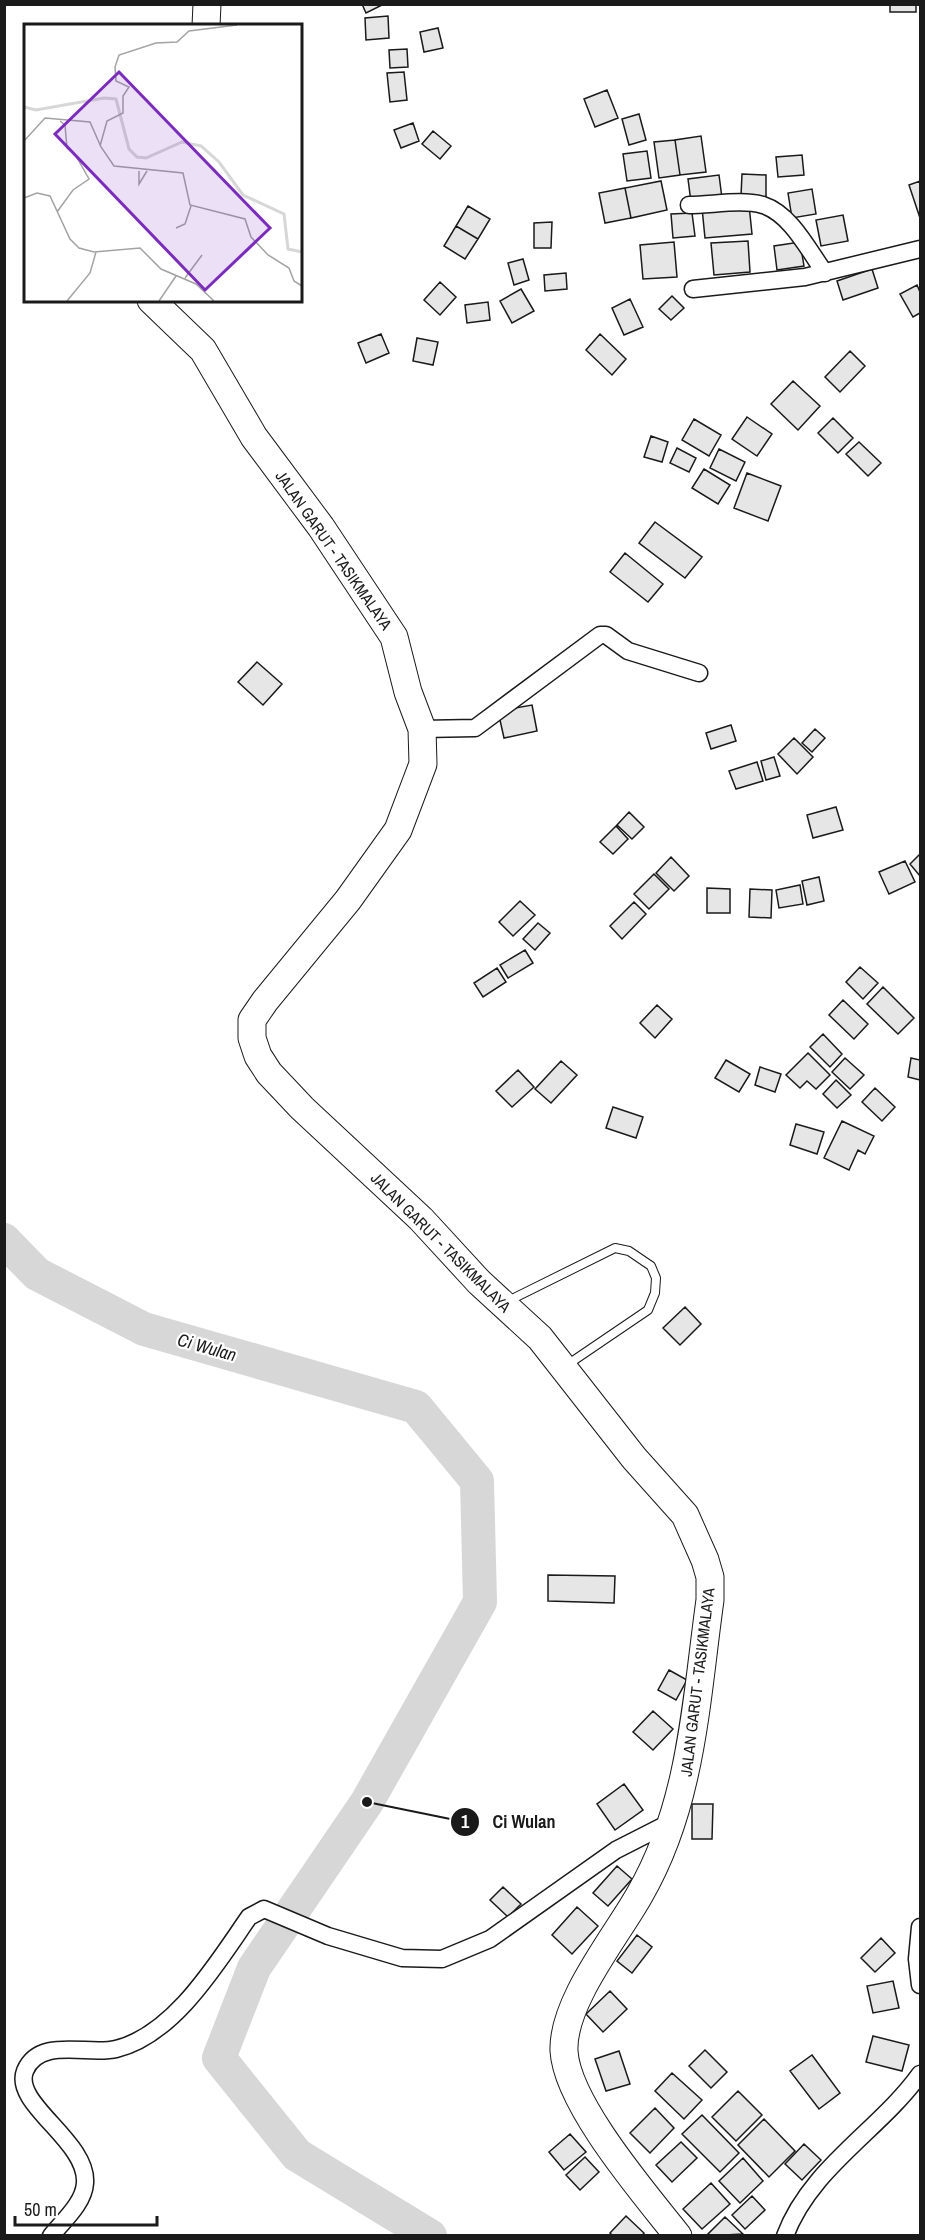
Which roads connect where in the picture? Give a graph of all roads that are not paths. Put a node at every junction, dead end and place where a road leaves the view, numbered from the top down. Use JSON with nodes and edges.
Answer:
{"nodes":[{"id":1,"x":207,"y":4,"type":"edge"},
{"id":2,"x":206,"y":24,"type":"edge"},
{"id":3,"x":689,"y":205,"type":"dead end"},
{"id":4,"x":921,"y":249,"type":"edge"},
{"id":5,"x":825,"y":273,"type":"junction"},
{"id":6,"x":693,"y":289,"type":"dead end"},
{"id":7,"x":153,"y":302,"type":"edge"},
{"id":8,"x":699,"y":673,"type":"dead end"},
{"id":9,"x":422,"y":729,"type":"junction"},
{"id":10,"x":503,"y":1304,"type":"junction"},
{"id":11,"x":562,"y":1369,"type":"junction"},
{"id":12,"x":671,"y":1822,"type":"junction"},
{"id":13,"x":921,"y":1927,"type":"edge"},
{"id":14,"x":921,"y":1985,"type":"edge"},
{"id":15,"x":921,"y":2074,"type":"edge"},
{"id":16,"x":51,"y":2235,"type":"edge"},
{"id":17,"x":678,"y":2235,"type":"edge"},
{"id":18,"x":785,"y":2235,"type":"edge"}],
"edges":[{"from":1,"to":2,"type":"main road"},
{"from":3,"to":5,"type":"street"},
{"from":4,"to":5,"type":"street"},
{"from":5,"to":6,"type":"street"},
{"from":7,"to":9,"type":"main road","name":"JALAN GARUT - TASIKMALAYA"},
{"from":8,"to":9,"type":"street"},
{"from":9,"to":10,"type":"main road","name":"JALAN GARUT - TASIKMALAYA"},
{"from":10,"to":11,"type":"main road","name":"JALAN GARUT - TASIKMALAYA"},
{"from":10,"to":11,"type":"lane"},
{"from":11,"to":12,"type":"main road","name":"JALAN GARUT - TASIKMALAYA"},
{"from":12,"to":16,"type":"street"},
{"from":12,"to":17,"type":"main road","name":"JALAN GARUT - TASIKMALAYA"},
{"from":13,"to":14,"type":"street"},
{"from":15,"to":18,"type":"street"}]}
